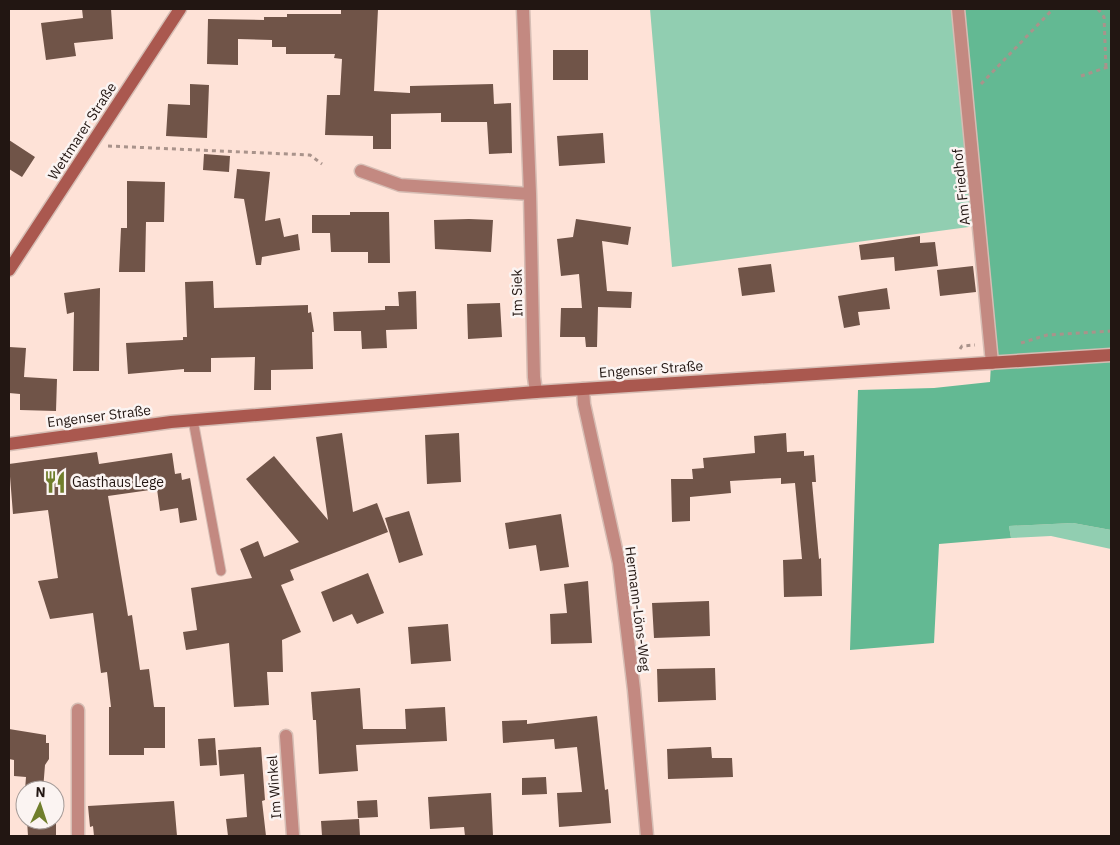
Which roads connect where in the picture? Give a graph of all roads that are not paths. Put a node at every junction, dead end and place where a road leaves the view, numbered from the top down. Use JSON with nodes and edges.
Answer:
{"nodes":[{"id":1,"x":180,"y":9,"type":"edge"},
{"id":2,"x":523,"y":9,"type":"edge"},
{"id":3,"x":958,"y":9,"type":"edge"},
{"id":4,"x":361,"y":171,"type":"dead end"},
{"id":5,"x":530,"y":194,"type":"junction"},
{"id":6,"x":9,"y":270,"type":"edge"},
{"id":7,"x":1111,"y":355,"type":"edge"},
{"id":8,"x":992,"y":363,"type":"junction"},
{"id":9,"x":583,"y":389,"type":"junction"},
{"id":10,"x":536,"y":392,"type":"junction"},
{"id":11,"x":193,"y":420,"type":"junction"},
{"id":12,"x":9,"y":444,"type":"edge"},
{"id":13,"x":221,"y":571,"type":"dead end"},
{"id":14,"x":78,"y":710,"type":"dead end"},
{"id":15,"x":286,"y":736,"type":"dead end"},
{"id":16,"x":78,"y":836,"type":"edge"},
{"id":17,"x":292,"y":836,"type":"edge"},
{"id":18,"x":647,"y":836,"type":"edge"}],
"edges":[{"from":1,"to":6,"type":"street","name":"Wettmarer Straße"},
{"from":2,"to":5,"type":"street","name":"Im Siek"},
{"from":3,"to":8,"type":"street","name":"Am Friedhof"},
{"from":4,"to":5,"type":"street"},
{"from":5,"to":10,"type":"street","name":"Im Siek"},
{"from":7,"to":8,"type":"street","name":"Engenser Straße"},
{"from":8,"to":9,"type":"street","name":"Engenser Straße"},
{"from":9,"to":10,"type":"street","name":"Engenser Straße"},
{"from":9,"to":18,"type":"street","name":"Hermann-Löns-Weg"},
{"from":10,"to":11,"type":"street","name":"Engenser Straße"},
{"from":11,"to":12,"type":"street","name":"Engenser Straße"},
{"from":11,"to":13,"type":"lane"},
{"from":14,"to":16,"type":"street"},
{"from":15,"to":17,"type":"street","name":"Im Winkel"}]}
